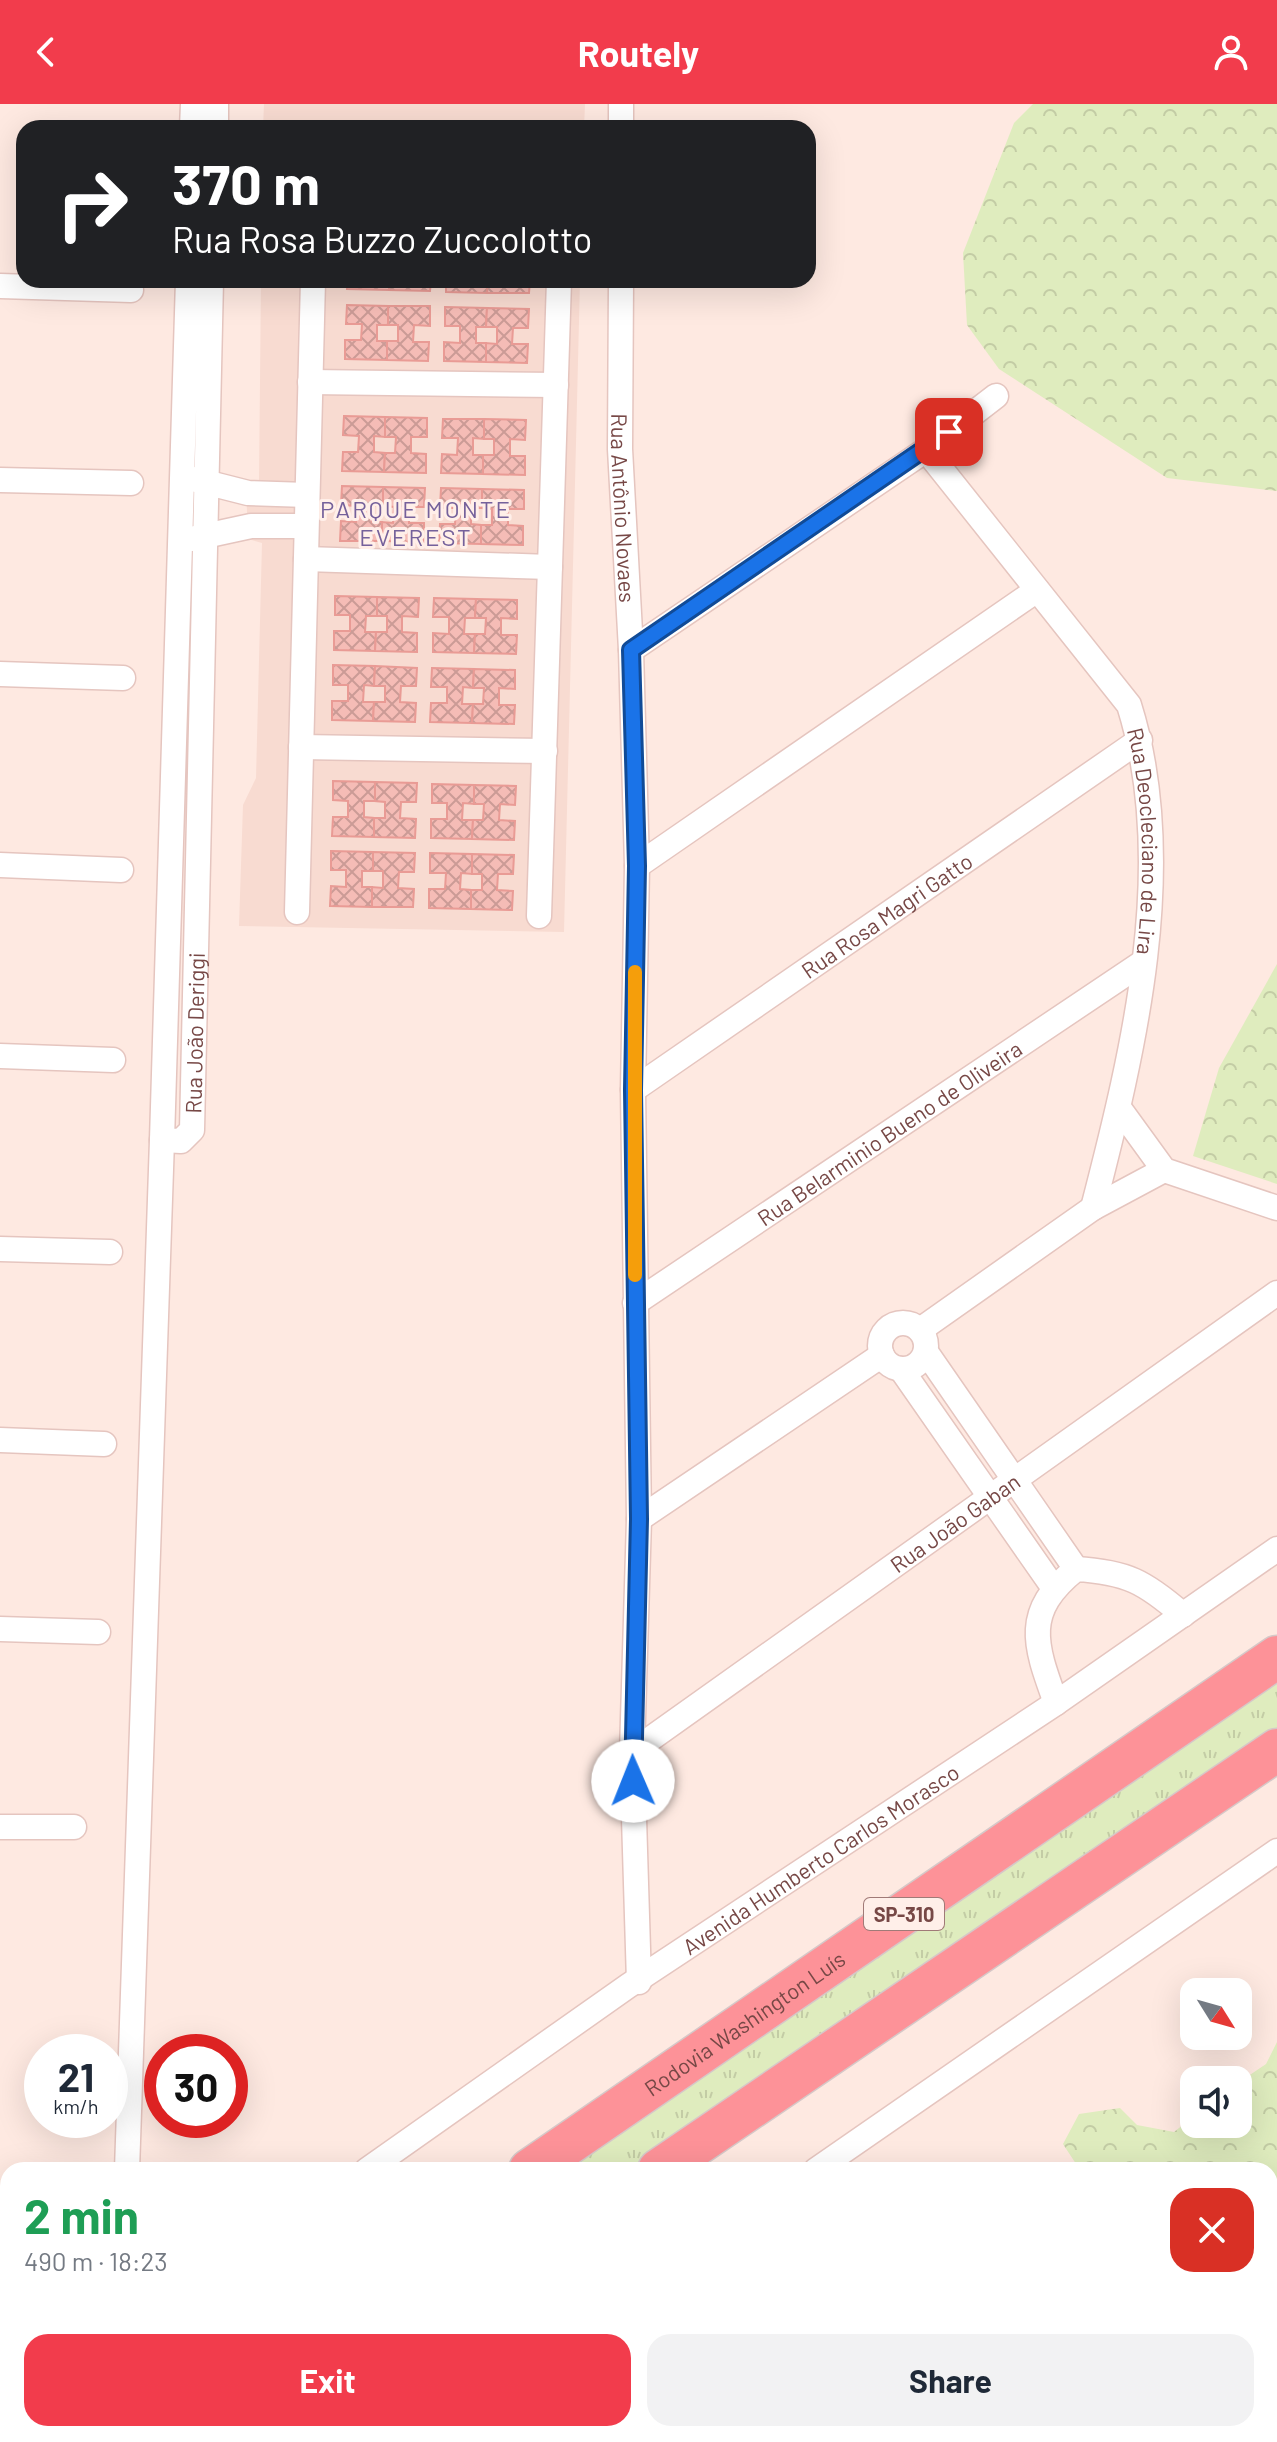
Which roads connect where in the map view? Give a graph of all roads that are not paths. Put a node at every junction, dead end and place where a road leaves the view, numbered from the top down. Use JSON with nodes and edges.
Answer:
{"nodes":[{"id":1,"x":66,"y":288,"type":"edge"},
{"id":2,"x":188,"y":288,"type":"edge"},
{"id":3,"x":210,"y":288,"type":"edge"},
{"id":4,"x":313,"y":288,"type":"edge"},
{"id":5,"x":559,"y":288,"type":"edge"},
{"id":6,"x":621,"y":288,"type":"edge"},
{"id":7,"x":131,"y":290,"type":"dead end"},
{"id":8,"x":310,"y":382,"type":"junction"},
{"id":9,"x":556,"y":385,"type":"junction"},
{"id":10,"x":996,"y":396,"type":"dead end"},
{"id":11,"x":926,"y":450,"type":"junction"},
{"id":12,"x":194,"y":479,"type":"junction"},
{"id":13,"x":0,"y":480,"type":"edge"},
{"id":14,"x":131,"y":483,"type":"dead end"},
{"id":15,"x":307,"y":495,"type":"junction"},
{"id":16,"x":306,"y":526,"type":"junction"},
{"id":17,"x":192,"y":539,"type":"junction"},
{"id":18,"x":306,"y":559,"type":"junction"},
{"id":19,"x":550,"y":567,"type":"junction"},
{"id":20,"x":1037,"y":590,"type":"junction"},
{"id":21,"x":631,"y":650,"type":"junction"},
{"id":22,"x":0,"y":674,"type":"edge"},
{"id":23,"x":123,"y":678,"type":"dead end"},
{"id":24,"x":1140,"y":740,"type":"junction"},
{"id":25,"x":301,"y":747,"type":"junction"},
{"id":26,"x":545,"y":751,"type":"junction"},
{"id":27,"x":0,"y":865,"type":"edge"},
{"id":28,"x":637,"y":866,"type":"junction"},
{"id":29,"x":121,"y":870,"type":"dead end"},
{"id":30,"x":297,"y":912,"type":"dead end"},
{"id":31,"x":539,"y":916,"type":"dead end"},
{"id":32,"x":1142,"y":963,"type":"junction"},
{"id":33,"x":0,"y":1056,"type":"edge"},
{"id":34,"x":113,"y":1060,"type":"dead end"},
{"id":35,"x":633,"y":1090,"type":"junction"},
{"id":36,"x":1119,"y":1108,"type":"junction"},
{"id":37,"x":1164,"y":1170,"type":"junction"},
{"id":38,"x":1093,"y":1208,"type":"junction"},
{"id":39,"x":1277,"y":1208,"type":"edge"},
{"id":40,"x":0,"y":1249,"type":"edge"},
{"id":41,"x":110,"y":1252,"type":"dead end"},
{"id":42,"x":1277,"y":1293,"type":"edge"},
{"id":43,"x":635,"y":1303,"type":"junction"},
{"id":44,"x":923,"y":1341,"type":"junction"},
{"id":45,"x":892,"y":1362,"type":"junction"},
{"id":46,"x":0,"y":1440,"type":"edge"},
{"id":47,"x":104,"y":1444,"type":"dead end"},
{"id":48,"x":1016,"y":1480,"type":"junction"},
{"id":49,"x":991,"y":1497,"type":"junction"},
{"id":50,"x":639,"y":1519,"type":"junction"},
{"id":51,"x":1277,"y":1549,"type":"edge"},
{"id":52,"x":1076,"y":1569,"type":"junction"},
{"id":53,"x":1053,"y":1587,"type":"junction"},
{"id":54,"x":1183,"y":1615,"type":"junction"},
{"id":55,"x":0,"y":1629,"type":"edge"},
{"id":56,"x":98,"y":1632,"type":"dead end"},
{"id":57,"x":1277,"y":1657,"type":"edge"},
{"id":58,"x":1056,"y":1703,"type":"junction"},
{"id":59,"x":1277,"y":1750,"type":"edge"},
{"id":60,"x":632,"y":1752,"type":"junction"},
{"id":61,"x":0,"y":1827,"type":"edge"},
{"id":62,"x":74,"y":1827,"type":"dead end"},
{"id":63,"x":1277,"y":1851,"type":"edge"},
{"id":64,"x":639,"y":1982,"type":"junction"},
{"id":65,"x":127,"y":2162,"type":"edge"},
{"id":66,"x":379,"y":2162,"type":"edge"},
{"id":67,"x":542,"y":2162,"type":"edge"},
{"id":68,"x":671,"y":2162,"type":"edge"},
{"id":69,"x":828,"y":2162,"type":"edge"}],
"edges":[{"from":1,"to":7,"type":"street"},
{"from":2,"to":12,"type":"street","name":"Rua João Deriggi"},
{"from":3,"to":12,"type":"street","name":"Rua João Deriggi"},
{"from":4,"to":8,"type":"street"},
{"from":5,"to":9,"type":"street"},
{"from":6,"to":21,"type":"street","name":"Rua Antônio Novaes"},
{"from":8,"to":9,"type":"street"},
{"from":8,"to":15,"type":"street"},
{"from":9,"to":19,"type":"street"},
{"from":10,"to":11,"type":"street"},
{"from":11,"to":20,"type":"street","name":"Rua Deocleciano de Lira"},
{"from":11,"to":21,"type":"street"},
{"from":12,"to":15,"type":"street"},
{"from":12,"to":17,"type":"street","name":"Rua João Deriggi"},
{"from":13,"to":14,"type":"street"},
{"from":15,"to":16,"type":"street"},
{"from":16,"to":17,"type":"street"},
{"from":16,"to":18,"type":"street"},
{"from":17,"to":65,"type":"street","name":"Rua João Deriggi"},
{"from":18,"to":19,"type":"street"},
{"from":18,"to":25,"type":"street"},
{"from":19,"to":26,"type":"street"},
{"from":20,"to":24,"type":"street","name":"Rua Deocleciano de Lira"},
{"from":20,"to":28,"type":"street"},
{"from":21,"to":28,"type":"street","name":"Rua Antônio Novaes"},
{"from":22,"to":23,"type":"street"},
{"from":24,"to":32,"type":"street","name":"Rua Deocleciano de Lira"},
{"from":24,"to":35,"type":"street","name":"Rua Rosa Magri Gatto"},
{"from":25,"to":26,"type":"street"},
{"from":25,"to":30,"type":"street"},
{"from":26,"to":31,"type":"street"},
{"from":27,"to":29,"type":"street"},
{"from":28,"to":35,"type":"street","name":"Rua Antônio Novaes"},
{"from":32,"to":36,"type":"street","name":"Rua Deocleciano de Lira"},
{"from":32,"to":43,"type":"street","name":"Rua Belarminio Bueno de Oliveira"},
{"from":33,"to":34,"type":"street"},
{"from":35,"to":43,"type":"street","name":"Rua Antônio Novaes"},
{"from":36,"to":37,"type":"street"},
{"from":36,"to":38,"type":"street","name":"Rua Deocleciano de Lira"},
{"from":37,"to":38,"type":"street"},
{"from":37,"to":39,"type":"street"},
{"from":38,"to":44,"type":"street"},
{"from":40,"to":41,"type":"street"},
{"from":42,"to":48,"type":"street","name":"Rua João Gaban"},
{"from":43,"to":50,"type":"street","name":"Rua Antônio Novaes"},
{"from":44,"to":45,"type":"street"},
{"from":44,"to":45,"type":"street"},
{"from":44,"to":48,"type":"street"},
{"from":45,"to":49,"type":"street"},
{"from":45,"to":50,"type":"street"},
{"from":46,"to":47,"type":"street"},
{"from":48,"to":49,"type":"street","name":"Rua João Gaban"},
{"from":48,"to":52,"type":"street"},
{"from":49,"to":53,"type":"street"},
{"from":49,"to":60,"type":"street","name":"Rua João Gaban"},
{"from":50,"to":60,"type":"street","name":"Rua Antônio Novaes"},
{"from":51,"to":54,"type":"street","name":"Avenida Humberto Carlos Morasco"},
{"from":52,"to":53,"type":"street"},
{"from":52,"to":54,"type":"street"},
{"from":53,"to":58,"type":"street"},
{"from":54,"to":58,"type":"street","name":"Avenida Humberto Carlos Morasco"},
{"from":55,"to":56,"type":"street"},
{"from":57,"to":67,"type":"highway","name":"Rodovia Washington Luís","number":"SP-310"},
{"from":58,"to":64,"type":"street","name":"Avenida Humberto Carlos Morasco"},
{"from":59,"to":68,"type":"highway"},
{"from":60,"to":64,"type":"street","name":"Rua Antônio Novaes"},
{"from":61,"to":62,"type":"street"},
{"from":63,"to":69,"type":"street"},
{"from":64,"to":66,"type":"street","name":"Avenida Humberto Carlos Morasco"}]}
